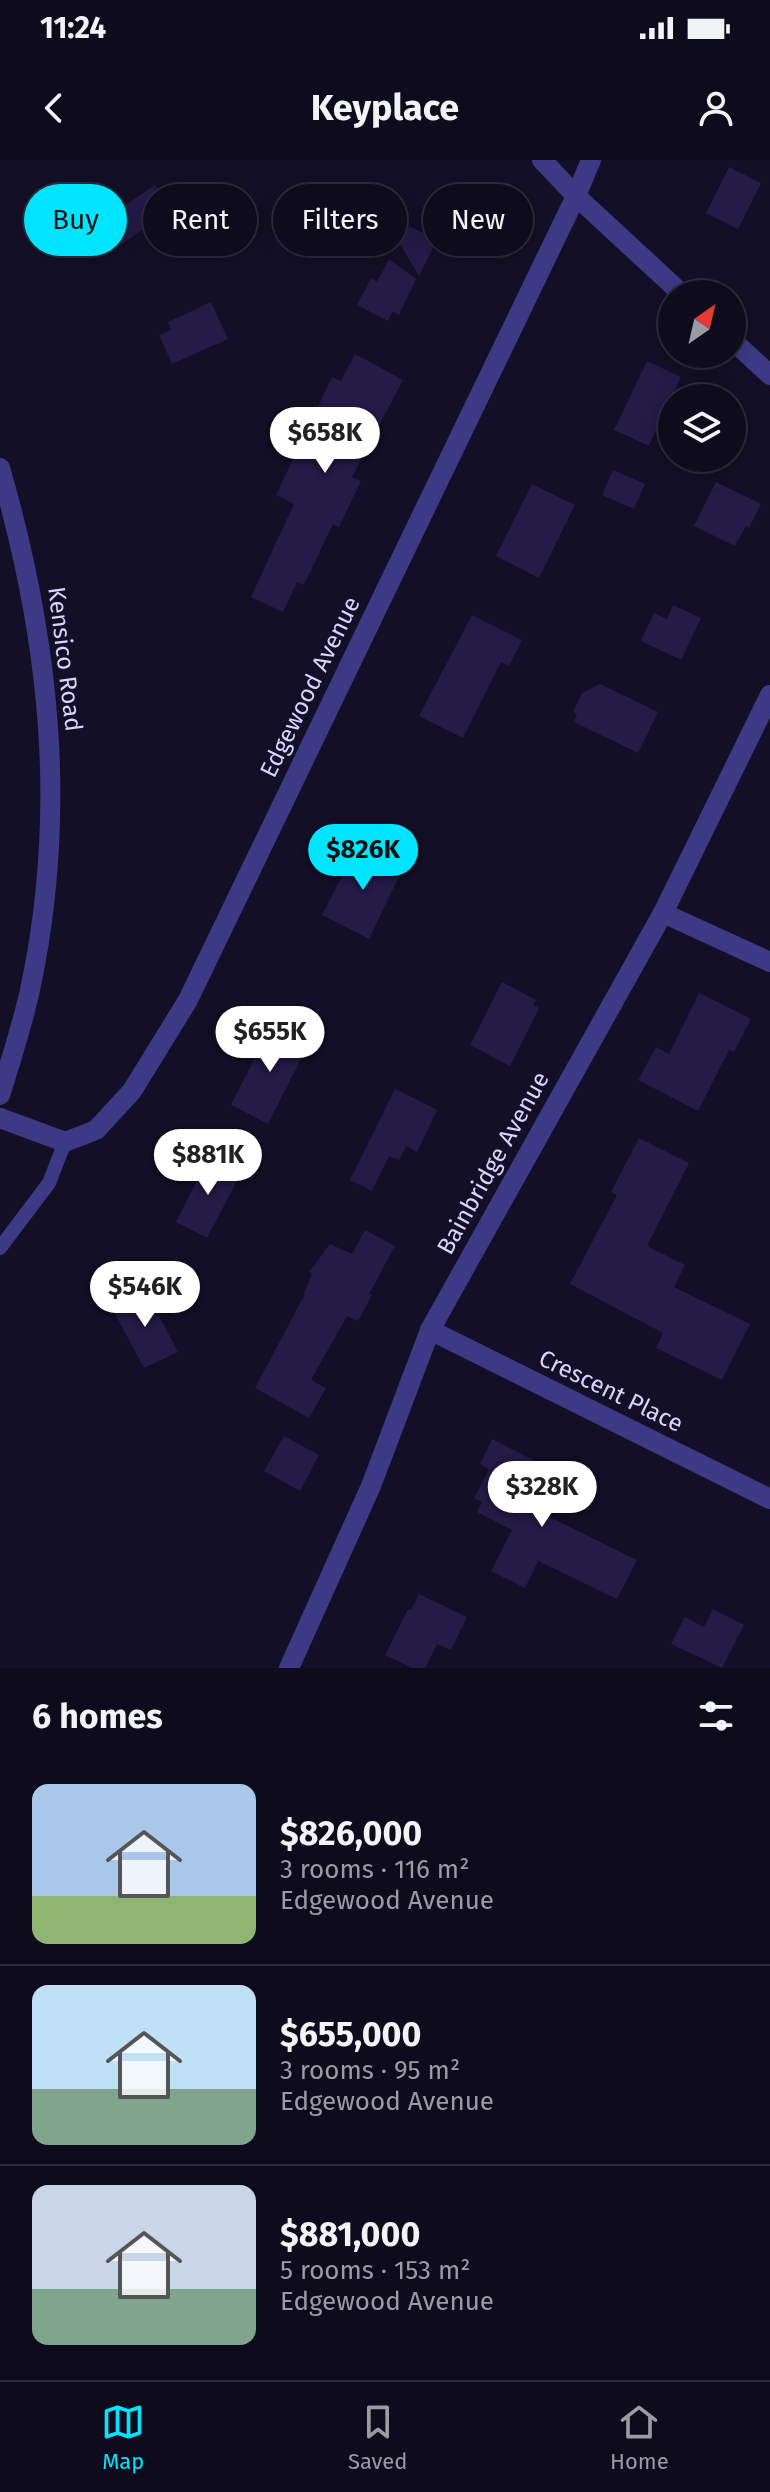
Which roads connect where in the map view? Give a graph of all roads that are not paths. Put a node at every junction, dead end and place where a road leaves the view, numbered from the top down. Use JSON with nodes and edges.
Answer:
{"nodes":[{"id":1,"x":542,"y":160,"type":"edge"},
{"id":2,"x":591,"y":160,"type":"edge"},
{"id":3,"x":576,"y":196,"type":"junction"},
{"id":4,"x":667,"y":280,"type":"edge"},
{"id":5,"x":746,"y":353,"type":"edge"},
{"id":6,"x":770,"y":375,"type":"edge"},
{"id":7,"x":0,"y":468,"type":"edge"},
{"id":8,"x":770,"y":695,"type":"edge"},
{"id":9,"x":663,"y":913,"type":"junction"},
{"id":10,"x":770,"y":962,"type":"edge"},
{"id":11,"x":0,"y":1095,"type":"edge"},
{"id":12,"x":0,"y":1118,"type":"edge"},
{"id":13,"x":65,"y":1142,"type":"junction"},
{"id":14,"x":0,"y":1248,"type":"edge"},
{"id":15,"x":430,"y":1330,"type":"junction"},
{"id":16,"x":770,"y":1499,"type":"edge"},
{"id":17,"x":289,"y":1668,"type":"edge"}],
"edges":[{"from":1,"to":3,"type":"street"},
{"from":2,"to":3,"type":"street","name":"Edgewood Avenue"},
{"from":3,"to":4,"type":"street"},
{"from":3,"to":13,"type":"street","name":"Edgewood Avenue"},
{"from":5,"to":6,"type":"street"},
{"from":7,"to":11,"type":"street","name":"Kensico Road"},
{"from":8,"to":9,"type":"street","name":"Bainbridge Avenue"},
{"from":9,"to":10,"type":"street"},
{"from":9,"to":15,"type":"street","name":"Bainbridge Avenue"},
{"from":12,"to":13,"type":"street"},
{"from":13,"to":14,"type":"lane"},
{"from":15,"to":16,"type":"street","name":"Crescent Place"},
{"from":15,"to":17,"type":"street","name":"Bainbridge Avenue"}]}
